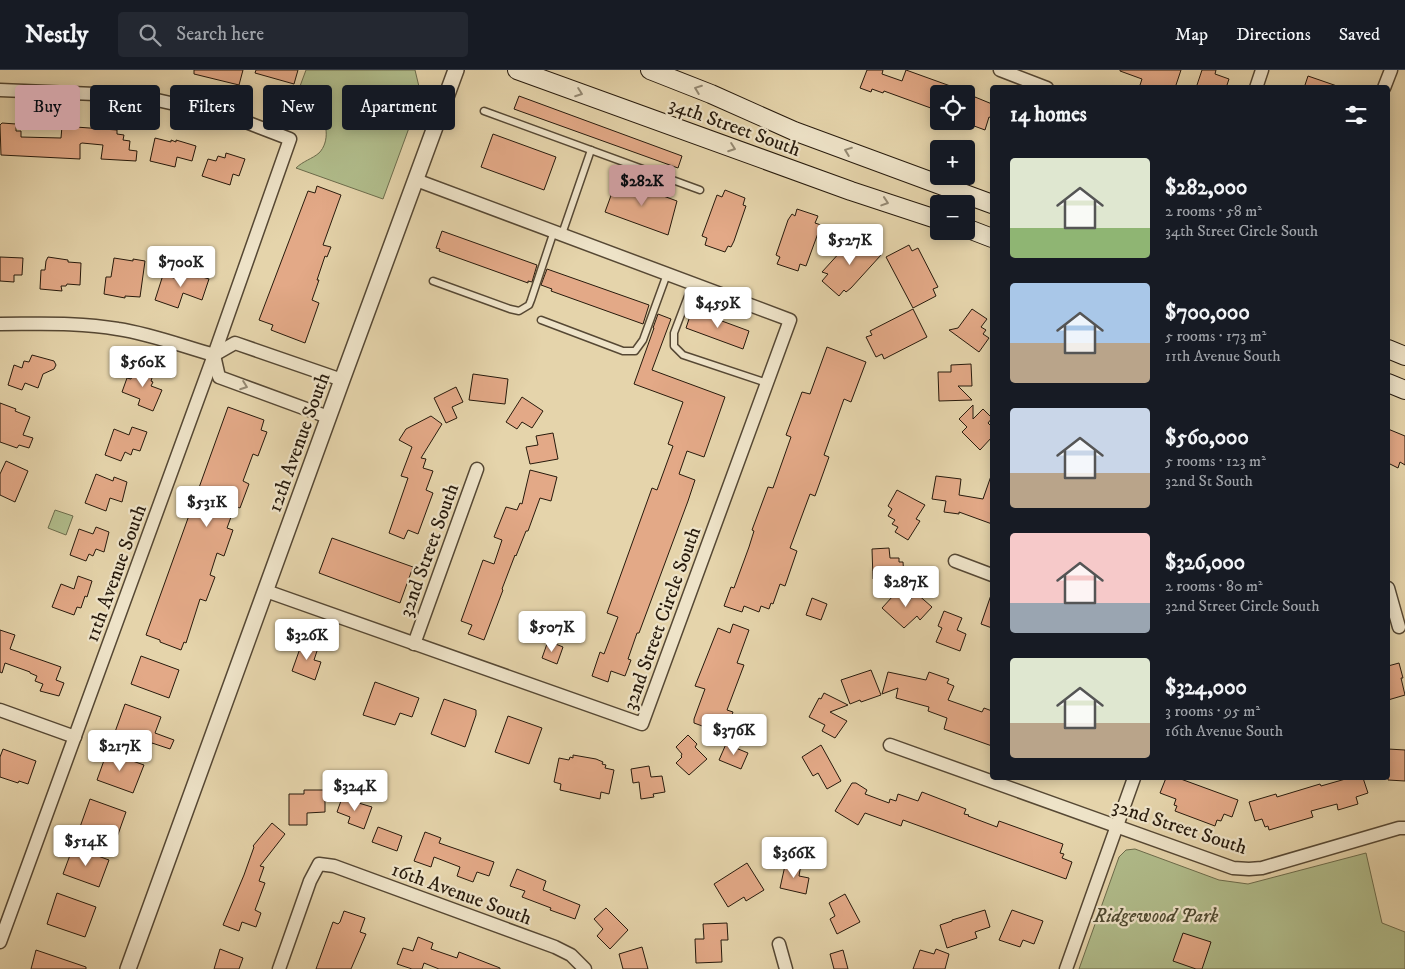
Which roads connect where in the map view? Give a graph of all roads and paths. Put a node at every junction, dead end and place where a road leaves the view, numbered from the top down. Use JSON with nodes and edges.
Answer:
{"nodes":[{"id":1,"x":456,"y":70,"type":"edge"},
{"id":2,"x":517,"y":70,"type":"edge"},
{"id":3,"x":650,"y":70,"type":"edge"},
{"id":4,"x":1000,"y":70,"type":"edge"},
{"id":5,"x":1262,"y":70,"type":"edge"},
{"id":6,"x":1391,"y":70,"type":"edge"},
{"id":7,"x":1039,"y":85,"type":"edge"},
{"id":8,"x":1257,"y":85,"type":"edge"},
{"id":9,"x":1385,"y":85,"type":"edge"},
{"id":10,"x":0,"y":90,"type":"edge"},
{"id":11,"x":484,"y":112,"type":"dead end"},
{"id":12,"x":591,"y":150,"type":"junction"},
{"id":13,"x":416,"y":180,"type":"junction"},
{"id":14,"x":700,"y":190,"type":"dead end"},
{"id":15,"x":990,"y":203,"type":"edge"},
{"id":16,"x":930,"y":217,"type":"edge"},
{"id":17,"x":975,"y":231,"type":"edge"},
{"id":18,"x":558,"y":233,"type":"junction"},
{"id":19,"x":990,"y":237,"type":"edge"},
{"id":20,"x":667,"y":274,"type":"junction"},
{"id":21,"x":433,"y":281,"type":"dead end"},
{"id":22,"x":692,"y":283,"type":"junction"},
{"id":23,"x":541,"y":320,"type":"dead end"},
{"id":24,"x":0,"y":324,"type":"edge"},
{"id":25,"x":1390,"y":350,"type":"edge"},
{"id":26,"x":214,"y":356,"type":"junction"},
{"id":27,"x":1405,"y":356,"type":"edge"},
{"id":28,"x":342,"y":380,"type":"junction"},
{"id":29,"x":767,"y":383,"type":"junction"},
{"id":30,"x":1390,"y":384,"type":"edge"},
{"id":31,"x":1405,"y":390,"type":"edge"},
{"id":32,"x":328,"y":417,"type":"junction"},
{"id":33,"x":477,"y":469,"type":"dead end"},
{"id":34,"x":955,"y":561,"type":"dead end"},
{"id":35,"x":990,"y":574,"type":"edge"},
{"id":36,"x":266,"y":591,"type":"junction"},
{"id":37,"x":1390,"y":597,"type":"edge"},
{"id":38,"x":1397,"y":628,"type":"edge"},
{"id":39,"x":414,"y":644,"type":"junction"},
{"id":40,"x":0,"y":710,"type":"edge"},
{"id":41,"x":75,"y":736,"type":"junction"},
{"id":42,"x":890,"y":745,"type":"dead end"},
{"id":43,"x":1133,"y":780,"type":"edge"},
{"id":44,"x":1117,"y":826,"type":"junction"},
{"id":45,"x":1405,"y":828,"type":"edge"},
{"id":46,"x":0,"y":942,"type":"edge"},
{"id":47,"x":779,"y":944,"type":"dead end"},
{"id":48,"x":128,"y":969,"type":"edge"},
{"id":49,"x":279,"y":969,"type":"edge"},
{"id":50,"x":585,"y":969,"type":"edge"},
{"id":51,"x":786,"y":969,"type":"edge"},
{"id":52,"x":1066,"y":969,"type":"edge"}],
"edges":[{"from":1,"to":13,"type":"street","name":"12th Avenue South"},
{"from":2,"to":16,"type":"main road","name":"34th Street South","one_way":true},
{"from":15,"to":3,"type":"main road","name":"34th Street South","one_way":true},
{"from":4,"to":7,"type":"street"},
{"from":5,"to":8,"type":"street"},
{"from":6,"to":9,"type":"street"},
{"from":10,"to":26,"type":"street","name":"11th Avenue South"},
{"from":11,"to":12,"type":"lane"},
{"from":12,"to":14,"type":"lane"},
{"from":12,"to":18,"type":"lane"},
{"from":13,"to":18,"type":"street"},
{"from":13,"to":28,"type":"street","name":"12th Avenue South"},
{"from":17,"to":19,"type":"main road"},
{"from":18,"to":20,"type":"street"},
{"from":18,"to":21,"type":"lane"},
{"from":20,"to":22,"type":"street"},
{"from":20,"to":23,"type":"lane"},
{"from":22,"to":29,"type":"lane"},
{"from":22,"to":29,"type":"street","name":"32nd Street Circle South"},
{"from":24,"to":26,"type":"street"},
{"from":25,"to":27,"type":"main road"},
{"from":26,"to":28,"type":"street"},
{"from":26,"to":32,"type":"street","one_way":true},
{"from":26,"to":41,"type":"street","name":"11th Avenue South"},
{"from":28,"to":32,"type":"street","name":"12th Avenue South"},
{"from":29,"to":39,"type":"street","name":"32nd Street Circle South"},
{"from":30,"to":31,"type":"main road"},
{"from":32,"to":36,"type":"street","name":"12th Avenue South"},
{"from":33,"to":39,"type":"street","name":"32nd Street South"},
{"from":34,"to":35,"type":"street"},
{"from":36,"to":39,"type":"street","name":"32nd Street Circle South"},
{"from":36,"to":48,"type":"street","name":"12th Avenue South"},
{"from":37,"to":38,"type":"street"},
{"from":40,"to":41,"type":"street"},
{"from":41,"to":46,"type":"street","name":"11th Avenue South"},
{"from":42,"to":44,"type":"street","name":"32nd Street South"},
{"from":43,"to":44,"type":"street"},
{"from":44,"to":45,"type":"street","name":"32nd Street South"},
{"from":44,"to":52,"type":"street"},
{"from":47,"to":51,"type":"street"},
{"from":49,"to":50,"type":"street","name":"16th Avenue South"}]}
